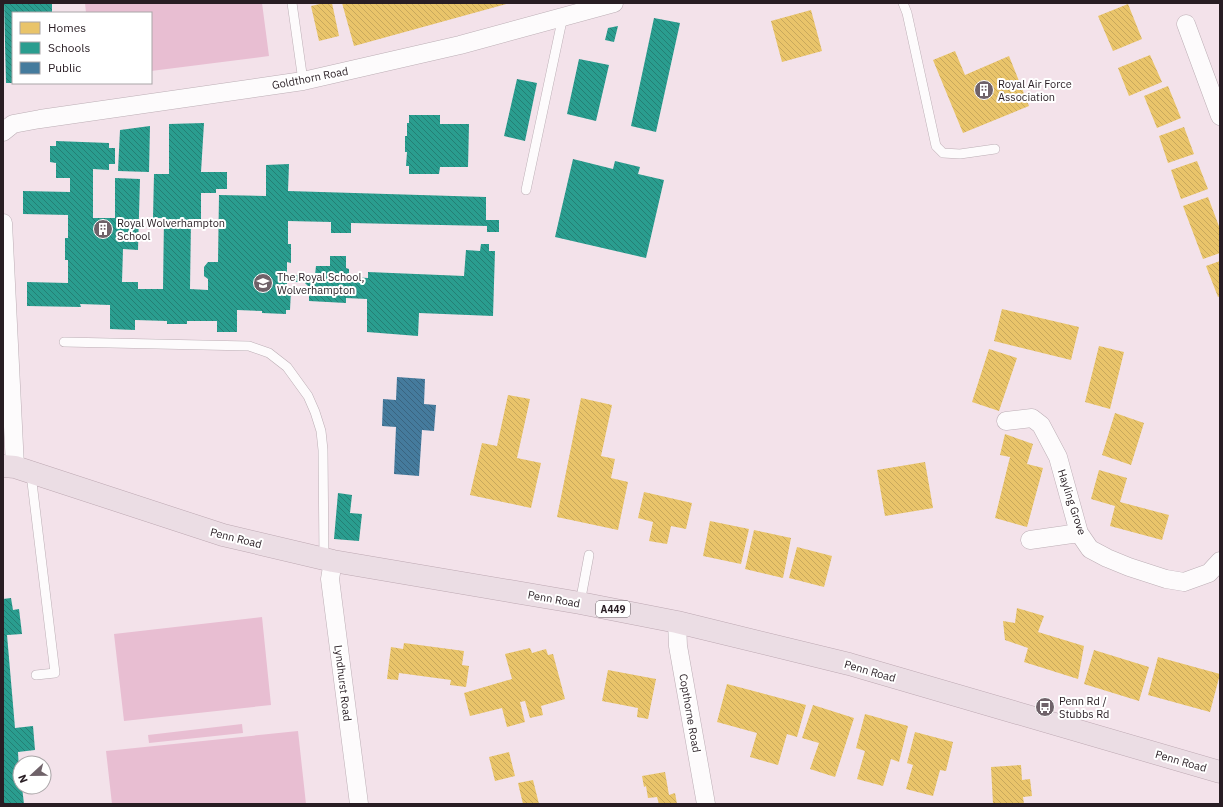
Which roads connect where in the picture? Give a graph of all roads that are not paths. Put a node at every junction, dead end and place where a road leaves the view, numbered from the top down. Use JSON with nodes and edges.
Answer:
{"nodes":[{"id":1,"x":292,"y":3,"type":"edge"},
{"id":2,"x":614,"y":3,"type":"edge"},
{"id":3,"x":903,"y":3,"type":"edge"},
{"id":4,"x":563,"y":16,"type":"junction"},
{"id":5,"x":1186,"y":24,"type":"dead end"},
{"id":6,"x":303,"y":81,"type":"junction"},
{"id":7,"x":1220,"y":116,"type":"edge"},
{"id":8,"x":3,"y":132,"type":"edge"},
{"id":9,"x":995,"y":149,"type":"dead end"},
{"id":10,"x":526,"y":190,"type":"dead end"},
{"id":11,"x":3,"y":223,"type":"edge"},
{"id":12,"x":64,"y":342,"type":"dead end"},
{"id":13,"x":1006,"y":421,"type":"dead end"},
{"id":14,"x":16,"y":469,"type":"edge"},
{"id":15,"x":1079,"y":533,"type":"junction"},
{"id":16,"x":1030,"y":540,"type":"dead end"},
{"id":17,"x":589,"y":555,"type":"dead end"},
{"id":18,"x":328,"y":560,"type":"junction"},
{"id":19,"x":1220,"y":561,"type":"edge"},
{"id":20,"x":580,"y":603,"type":"junction"},
{"id":21,"x":677,"y":622,"type":"junction"},
{"id":22,"x":36,"y":675,"type":"dead end"},
{"id":23,"x":1220,"y":772,"type":"edge"},
{"id":24,"x":359,"y":804,"type":"edge"},
{"id":25,"x":706,"y":804,"type":"edge"}],
"edges":[{"from":1,"to":6,"type":"lane"},
{"from":2,"to":4,"type":"street","name":"Goldthorn Road"},
{"from":3,"to":9,"type":"lane"},
{"from":4,"to":6,"type":"street","name":"Goldthorn Road"},
{"from":4,"to":10,"type":"lane"},
{"from":5,"to":7,"type":"street"},
{"from":6,"to":8,"type":"street","name":"Goldthorn Road"},
{"from":11,"to":14,"type":"street"},
{"from":12,"to":18,"type":"lane"},
{"from":13,"to":15,"type":"street","name":"Hayling Grove"},
{"from":14,"to":18,"type":"highway","name":"Penn Road","number":"A449"},
{"from":14,"to":22,"type":"lane"},
{"from":15,"to":16,"type":"street"},
{"from":15,"to":19,"type":"street","name":"Hayling Grove"},
{"from":17,"to":20,"type":"lane"},
{"from":18,"to":20,"type":"highway","name":"Penn Road","number":"A449"},
{"from":18,"to":24,"type":"street","name":"Lyndhurst Road"},
{"from":20,"to":21,"type":"highway","name":"Penn Road","number":"A449"},
{"from":21,"to":23,"type":"highway","name":"Penn Road","number":"A449"},
{"from":21,"to":25,"type":"street","name":"Copthorne Road"}]}
